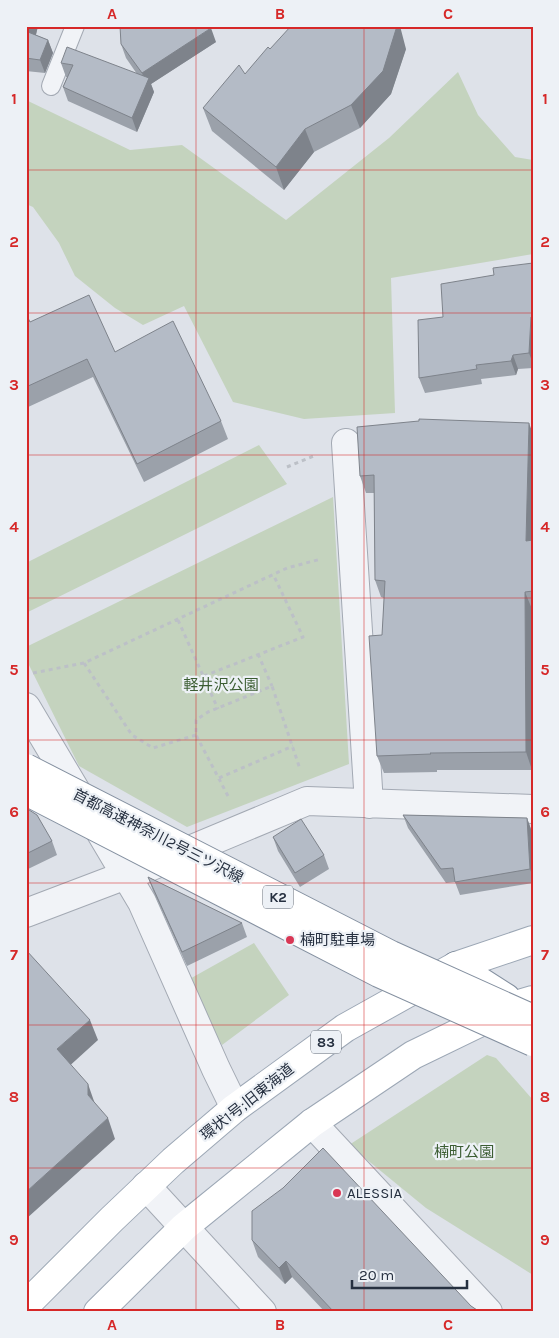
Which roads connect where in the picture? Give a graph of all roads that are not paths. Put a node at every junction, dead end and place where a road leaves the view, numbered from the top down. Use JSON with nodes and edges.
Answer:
{"nodes":[{"id":1,"x":75,"y":26,"type":"edge"},
{"id":2,"x":51,"y":86,"type":"dead end"},
{"id":3,"x":346,"y":443,"type":"dead end"},
{"id":4,"x":26,"y":707,"type":"edge"},
{"id":5,"x":26,"y":768,"type":"edge"},
{"id":6,"x":26,"y":791,"type":"edge"},
{"id":7,"x":369,"y":804,"type":"junction"},
{"id":8,"x":533,"y":809,"type":"edge"},
{"id":9,"x":126,"y":875,"type":"junction"},
{"id":10,"x":26,"y":913,"type":"edge"},
{"id":11,"x":533,"y":940,"type":"edge"},
{"id":12,"x":456,"y":966,"type":"junction"},
{"id":13,"x":529,"y":1012,"type":"edge"},
{"id":14,"x":533,"y":1042,"type":"edge"},
{"id":15,"x":235,"y":1108,"type":"junction"},
{"id":16,"x":312,"y":1123,"type":"junction"},
{"id":17,"x":146,"y":1186,"type":"junction"},
{"id":18,"x":184,"y":1227,"type":"junction"},
{"id":19,"x":26,"y":1305,"type":"edge"},
{"id":20,"x":98,"y":1312,"type":"edge"},
{"id":21,"x":262,"y":1312,"type":"edge"},
{"id":22,"x":488,"y":1312,"type":"edge"}],
"edges":[{"from":1,"to":2,"type":"lane"},
{"from":3,"to":7,"type":"street"},
{"from":4,"to":9,"type":"street"},
{"from":5,"to":13,"type":"main road","name":"首都高速神奈川2号三ツ沢線","number":"K2","bridge":true},
{"from":6,"to":14,"type":"main road","name":"首都高速神奈川2号三ツ沢線","number":"K2","bridge":true},
{"from":7,"to":8,"type":"street"},
{"from":7,"to":9,"type":"street"},
{"from":9,"to":10,"type":"street"},
{"from":9,"to":15,"type":"street"},
{"from":11,"to":12,"type":"main road","name":"環状1号;旧東海道","number":"83"},
{"from":12,"to":13,"type":"main road"},
{"from":12,"to":15,"type":"main road","name":"環状1号;旧東海道","number":"83"},
{"from":13,"to":16,"type":"main road"},
{"from":15,"to":17,"type":"main road","name":"環状1号;旧東海道","number":"83"},
{"from":16,"to":18,"type":"main road"},
{"from":16,"to":22,"type":"street"},
{"from":17,"to":18,"type":"street"},
{"from":17,"to":19,"type":"main road","name":"環状1号;旧東海道","number":"83"},
{"from":18,"to":20,"type":"main road"},
{"from":18,"to":21,"type":"street"}]}
